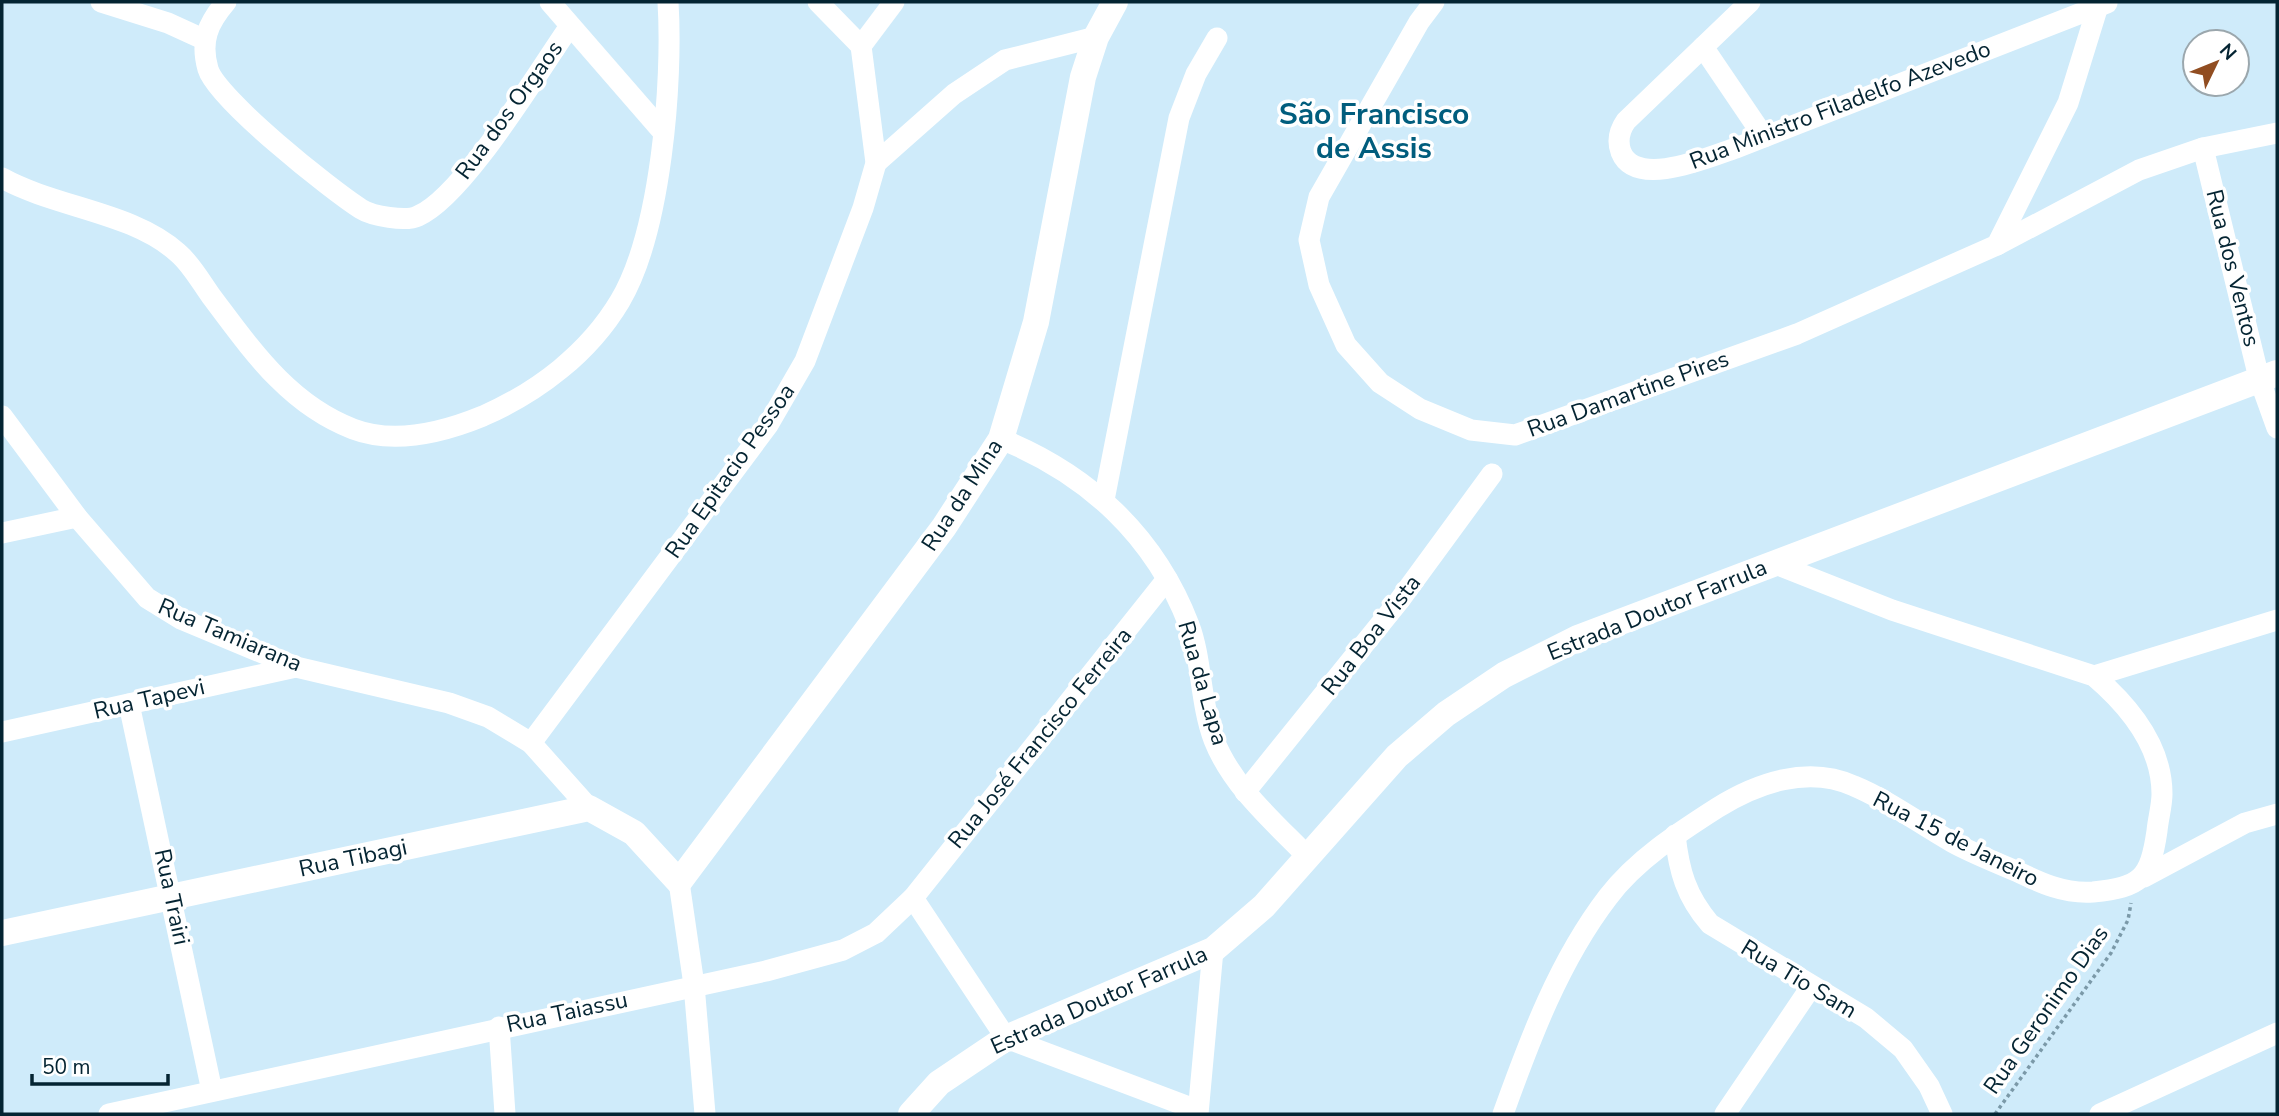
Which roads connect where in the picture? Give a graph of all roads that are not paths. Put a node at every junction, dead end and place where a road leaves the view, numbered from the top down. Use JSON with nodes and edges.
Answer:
{"nodes":[{"id":1,"x":101,"y":2,"type":"edge"},
{"id":2,"x":226,"y":2,"type":"edge"},
{"id":3,"x":550,"y":2,"type":"edge"},
{"id":4,"x":668,"y":2,"type":"edge"},
{"id":5,"x":818,"y":2,"type":"edge"},
{"id":6,"x":894,"y":2,"type":"edge"},
{"id":7,"x":1115,"y":2,"type":"edge"},
{"id":8,"x":1434,"y":2,"type":"edge"},
{"id":9,"x":1750,"y":2,"type":"edge"},
{"id":10,"x":2102,"y":3,"type":"edge"},
{"id":11,"x":570,"y":26,"type":"junction"},
{"id":12,"x":1096,"y":37,"type":"junction"},
{"id":13,"x":1217,"y":38,"type":"dead end"},
{"id":14,"x":203,"y":39,"type":"junction"},
{"id":15,"x":861,"y":46,"type":"junction"},
{"id":16,"x":1703,"y":47,"type":"junction"},
{"id":17,"x":663,"y":132,"type":"junction"},
{"id":18,"x":2277,"y":133,"type":"edge"},
{"id":19,"x":1764,"y":137,"type":"junction"},
{"id":20,"x":2203,"y":148,"type":"junction"},
{"id":21,"x":876,"y":163,"type":"junction"},
{"id":22,"x":2,"y":178,"type":"edge"},
{"id":23,"x":1997,"y":245,"type":"junction"},
{"id":24,"x":2268,"y":376,"type":"edge"},
{"id":25,"x":2,"y":416,"type":"edge"},
{"id":26,"x":2277,"y":428,"type":"edge"},
{"id":27,"x":1001,"y":439,"type":"junction"},
{"id":28,"x":1492,"y":474,"type":"dead end"},
{"id":29,"x":1104,"y":500,"type":"junction"},
{"id":30,"x":77,"y":517,"type":"junction"},
{"id":31,"x":2,"y":533,"type":"edge"},
{"id":32,"x":1773,"y":563,"type":"junction"},
{"id":33,"x":1167,"y":579,"type":"junction"},
{"id":34,"x":2277,"y":620,"type":"edge"},
{"id":35,"x":296,"y":667,"type":"junction"},
{"id":36,"x":2094,"y":676,"type":"junction"},
{"id":37,"x":129,"y":704,"type":"junction"},
{"id":38,"x":2,"y":732,"type":"edge"},
{"id":39,"x":531,"y":743,"type":"junction"},
{"id":40,"x":1245,"y":792,"type":"junction"},
{"id":41,"x":589,"y":808,"type":"junction"},
{"id":42,"x":2277,"y":814,"type":"edge"},
{"id":43,"x":1675,"y":835,"type":"junction"},
{"id":44,"x":1307,"y":856,"type":"junction"},
{"id":45,"x":2140,"y":881,"type":"junction"},
{"id":46,"x":679,"y":882,"type":"junction"},
{"id":47,"x":172,"y":897,"type":"junction"},
{"id":48,"x":913,"y":898,"type":"junction"},
{"id":49,"x":2,"y":933,"type":"edge"},
{"id":50,"x":1213,"y":950,"type":"junction"},
{"id":51,"x":694,"y":985,"type":"junction"},
{"id":52,"x":1811,"y":987,"type":"junction"},
{"id":53,"x":499,"y":1027,"type":"junction"},
{"id":54,"x":2277,"y":1033,"type":"edge"},
{"id":55,"x":1006,"y":1038,"type":"junction"},
{"id":56,"x":208,"y":1092,"type":"junction"},
{"id":57,"x":133,"y":1112,"type":"edge"},
{"id":58,"x":1198,"y":1112,"type":"edge"},
{"id":59,"x":109,"y":1114,"type":"edge"},
{"id":60,"x":505,"y":1114,"type":"edge"},
{"id":61,"x":705,"y":1114,"type":"edge"},
{"id":62,"x":911,"y":1114,"type":"edge"},
{"id":63,"x":1503,"y":1114,"type":"edge"},
{"id":64,"x":1725,"y":1114,"type":"edge"},
{"id":65,"x":1942,"y":1114,"type":"edge"},
{"id":66,"x":2101,"y":1114,"type":"edge"}],
"edges":[{"from":1,"to":14,"type":"street"},
{"from":2,"to":14,"type":"street"},
{"from":3,"to":11,"type":"street","name":"Rua dos Orgaos"},
{"from":4,"to":17,"type":"street"},
{"from":5,"to":15,"type":"street"},
{"from":6,"to":15,"type":"street"},
{"from":7,"to":12,"type":"street","name":"Rua da Mina"},
{"from":8,"to":23,"type":"street","name":"Rua Damartine Pires"},
{"from":9,"to":16,"type":"street","name":"Rua Ministro Filadelfo Azevedo"},
{"from":10,"to":19,"type":"street","name":"Rua Ministro Filadelfo Azevedo"},
{"from":10,"to":23,"type":"street"},
{"from":11,"to":14,"type":"street","name":"Rua dos Orgaos"},
{"from":11,"to":17,"type":"street","name":"Rua dos Orgaos"},
{"from":12,"to":21,"type":"street"},
{"from":12,"to":27,"type":"street","name":"Rua da Mina"},
{"from":13,"to":29,"type":"street"},
{"from":15,"to":21,"type":"street","name":"Rua Epitacio Pessoa"},
{"from":16,"to":19,"type":"street"},
{"from":16,"to":19,"type":"street","name":"Rua Ministro Filadelfo Azevedo"},
{"from":17,"to":22,"type":"street"},
{"from":18,"to":20,"type":"street","name":"Rua Damartine Pires"},
{"from":20,"to":23,"type":"street","name":"Rua Damartine Pires"},
{"from":20,"to":24,"type":"street","name":"Rua dos Ventos"},
{"from":21,"to":39,"type":"street","name":"Rua Epitacio Pessoa"},
{"from":24,"to":26,"type":"street","name":"Rua dos Ventos"},
{"from":24,"to":32,"type":"street","name":"Estrada Doutor Farrula"},
{"from":25,"to":30,"type":"street","name":"Rua Tamiarana"},
{"from":27,"to":29,"type":"street","name":"Rua da Lapa"},
{"from":27,"to":46,"type":"street","name":"Rua da Mina"},
{"from":28,"to":40,"type":"street","name":"Rua Boa Vista"},
{"from":29,"to":33,"type":"street","name":"Rua da Lapa"},
{"from":30,"to":31,"type":"street"},
{"from":30,"to":35,"type":"street","name":"Rua Tamiarana"},
{"from":32,"to":36,"type":"street"},
{"from":32,"to":44,"type":"street","name":"Estrada Doutor Farrula"},
{"from":33,"to":40,"type":"street","name":"Rua da Lapa"},
{"from":33,"to":48,"type":"street","name":"Rua José Francisco Ferreira"},
{"from":34,"to":36,"type":"street"},
{"from":35,"to":37,"type":"street","name":"Rua Tapevi"},
{"from":35,"to":39,"type":"street","name":"Rua Tamiarana"},
{"from":36,"to":45,"type":"street"},
{"from":37,"to":38,"type":"street","name":"Rua Tapevi"},
{"from":37,"to":47,"type":"street","name":"Rua Trairi"},
{"from":39,"to":41,"type":"street","name":"Rua Tamiarana"},
{"from":40,"to":44,"type":"street","name":"Rua da Lapa"},
{"from":41,"to":46,"type":"street"},
{"from":41,"to":47,"type":"street","name":"Rua Tibagi"},
{"from":42,"to":45,"type":"street","name":"Rua 15 de Janeiro"},
{"from":43,"to":45,"type":"street","name":"Rua 15 de Janeiro"},
{"from":43,"to":52,"type":"street","name":"Rua Tio Sam"},
{"from":43,"to":63,"type":"street","name":"Rua 15 de Janeiro"},
{"from":44,"to":50,"type":"street","name":"Estrada Doutor Farrula"},
{"from":46,"to":51,"type":"street"},
{"from":47,"to":49,"type":"street","name":"Rua Tibagi"},
{"from":47,"to":56,"type":"street","name":"Rua Trairi"},
{"from":48,"to":51,"type":"street","name":"Rua Taiassu"},
{"from":48,"to":55,"type":"street"},
{"from":50,"to":55,"type":"street","name":"Estrada Doutor Farrula"},
{"from":50,"to":58,"type":"street"},
{"from":51,"to":53,"type":"street","name":"Rua Taiassu"},
{"from":51,"to":61,"type":"street"},
{"from":52,"to":64,"type":"street"},
{"from":52,"to":65,"type":"street","name":"Rua Tio Sam"},
{"from":53,"to":56,"type":"street","name":"Rua Taiassu"},
{"from":53,"to":60,"type":"street"},
{"from":54,"to":66,"type":"street"},
{"from":55,"to":58,"type":"street"},
{"from":55,"to":62,"type":"street","name":"Estrada Doutor Farrula"},
{"from":56,"to":57,"type":"street","name":"Rua Taiassu"},
{"from":57,"to":59,"type":"street","name":"Rua Taiassu"}]}
